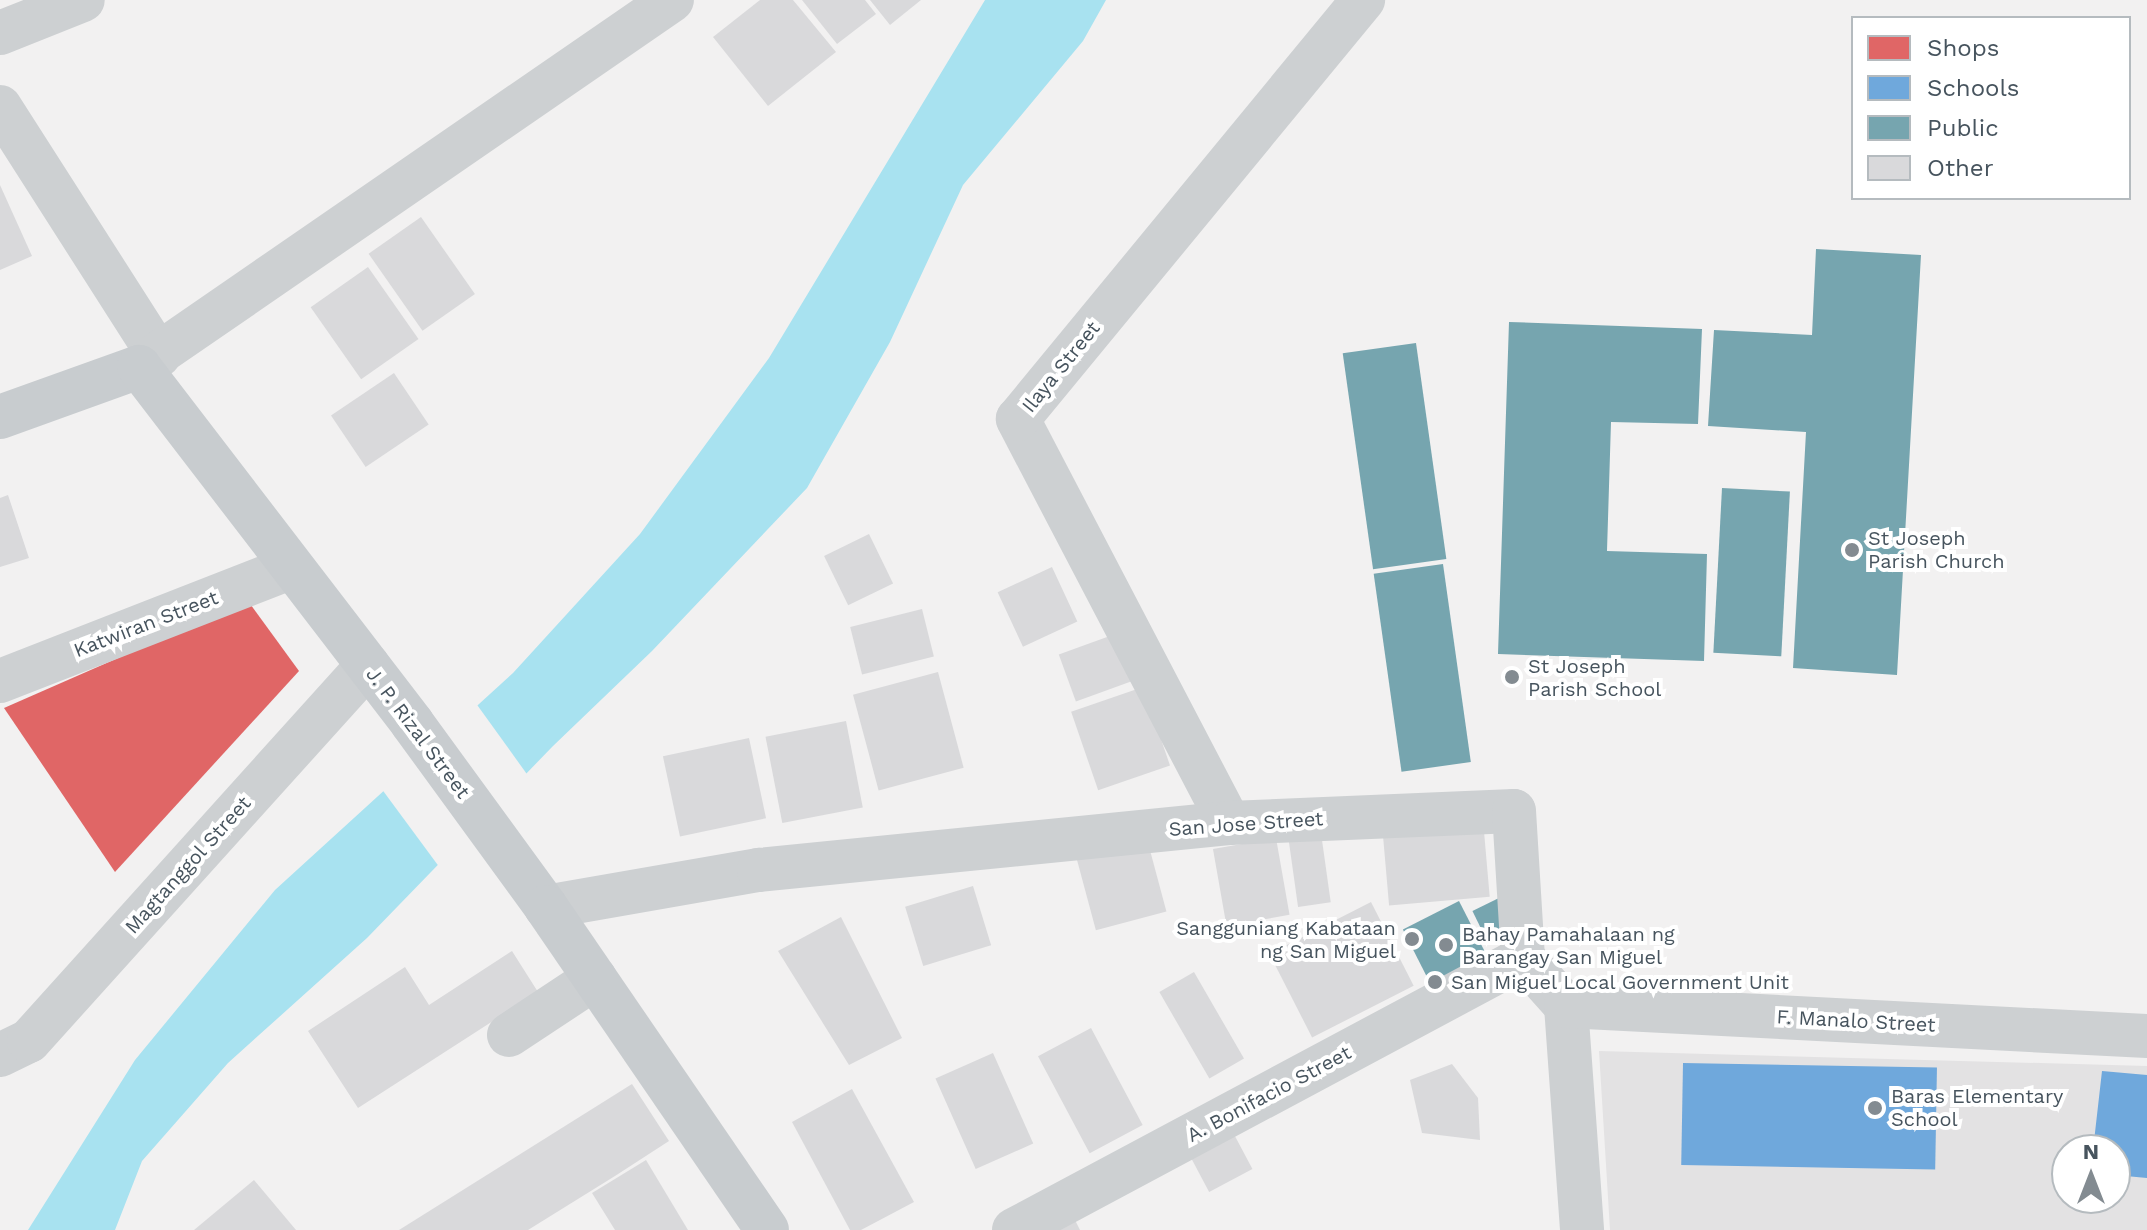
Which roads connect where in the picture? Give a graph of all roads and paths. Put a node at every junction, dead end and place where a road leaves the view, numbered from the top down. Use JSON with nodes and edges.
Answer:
{"nodes":[{"id":1,"x":83,"y":0,"type":"edge"},
{"id":2,"x":672,"y":0,"type":"edge"},
{"id":3,"x":1363,"y":0,"type":"edge"},
{"id":4,"x":0,"y":33,"type":"edge"},
{"id":5,"x":0,"y":107,"type":"edge"},
{"id":6,"x":149,"y":361,"type":"junction"},
{"id":7,"x":0,"y":417,"type":"edge"},
{"id":8,"x":292,"y":567,"type":"junction"},
{"id":9,"x":368,"y":665,"type":"junction"},
{"id":10,"x":0,"y":681,"type":"edge"},
{"id":11,"x":1229,"y":823,"type":"junction"},
{"id":12,"x":546,"y":907,"type":"junction"},
{"id":13,"x":1523,"y":958,"type":"junction"},
{"id":14,"x":595,"y":978,"type":"junction"},
{"id":15,"x":1566,"y":1006,"type":"junction"},
{"id":16,"x":509,"y":1035,"type":"dead end"},
{"id":17,"x":2147,"y":1036,"type":"edge"},
{"id":18,"x":0,"y":1055,"type":"edge"},
{"id":19,"x":767,"y":1230,"type":"edge"},
{"id":20,"x":1014,"y":1230,"type":"edge"},
{"id":21,"x":1582,"y":1230,"type":"edge"}],
"edges":[{"from":1,"to":4,"type":"street"},
{"from":2,"to":6,"type":"street"},
{"from":3,"to":11,"type":"street","name":"Ilaya Street"},
{"from":5,"to":6,"type":"street"},
{"from":6,"to":7,"type":"main road"},
{"from":6,"to":8,"type":"main road","name":"J. P. Rizal Street"},
{"from":8,"to":9,"type":"main road","name":"J. P. Rizal Street"},
{"from":8,"to":10,"type":"street","name":"Katwiran Street"},
{"from":9,"to":12,"type":"main road","name":"J. P. Rizal Street"},
{"from":9,"to":18,"type":"street","name":"Magtanggol Street"},
{"from":11,"to":12,"type":"street","name":"San Jose Street"},
{"from":11,"to":13,"type":"street","name":"San Jose Street"},
{"from":12,"to":14,"type":"main road","name":"J. P. Rizal Street"},
{"from":13,"to":15,"type":"street"},
{"from":13,"to":20,"type":"street","name":"A. Bonifacio Street"},
{"from":14,"to":16,"type":"street"},
{"from":14,"to":19,"type":"main road","name":"J. P. Rizal Street"},
{"from":15,"to":17,"type":"street","name":"F. Manalo Street"},
{"from":15,"to":21,"type":"street"}]}
